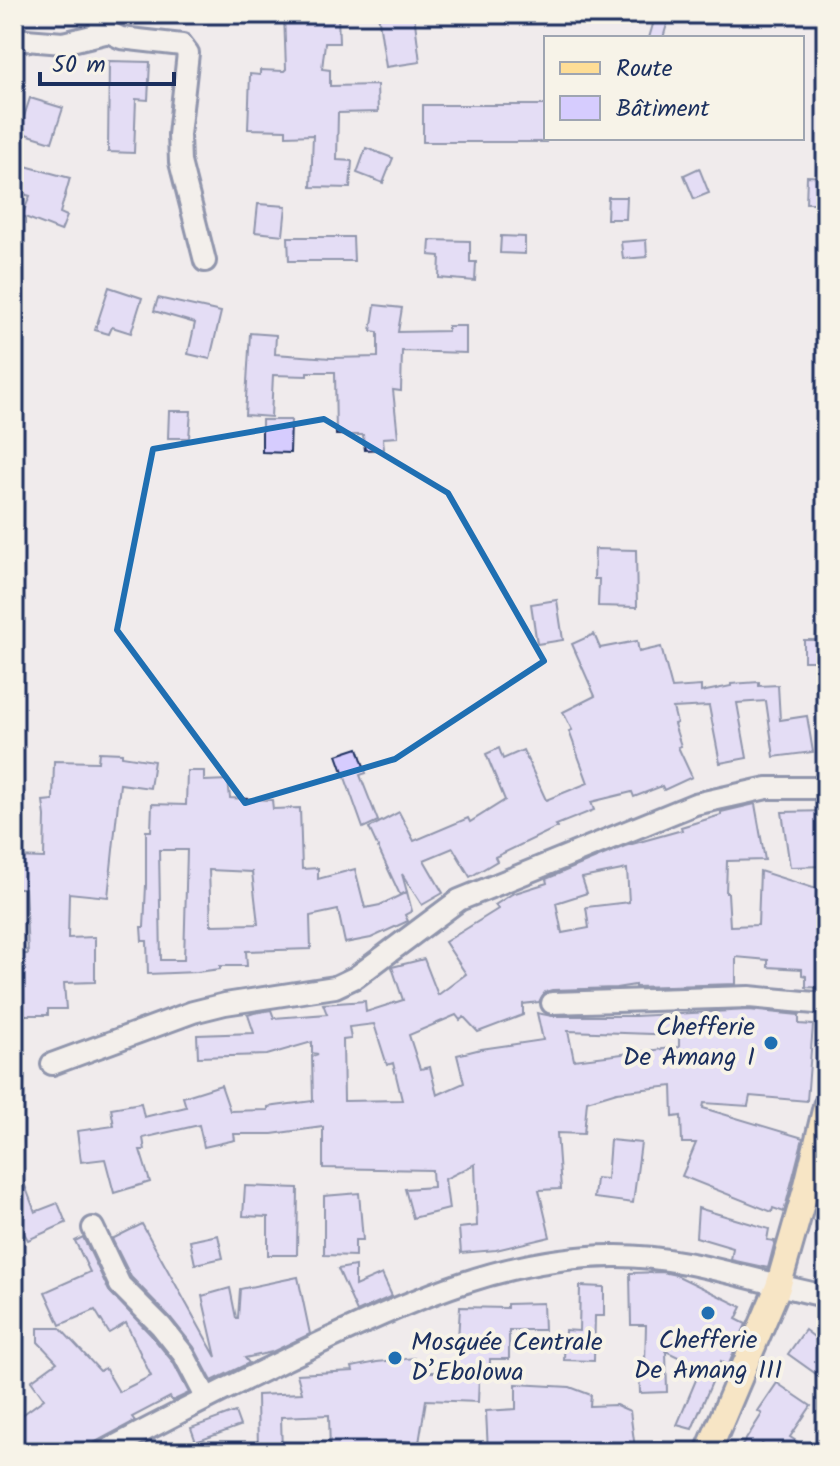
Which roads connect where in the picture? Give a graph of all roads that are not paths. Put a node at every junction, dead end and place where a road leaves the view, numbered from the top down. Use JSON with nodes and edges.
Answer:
{"nodes":[{"id":1,"x":98,"y":14,"type":"edge"},
{"id":2,"x":109,"y":32,"type":"junction"},
{"id":3,"x":14,"y":39,"type":"edge"},
{"id":4,"x":205,"y":261,"type":"dead end"},
{"id":5,"x":826,"y":788,"type":"edge"},
{"id":6,"x":552,"y":1003,"type":"dead end"},
{"id":7,"x":826,"y":1004,"type":"edge"},
{"id":8,"x":52,"y":1064,"type":"dead end"},
{"id":9,"x":826,"y":1106,"type":"edge"},
{"id":10,"x":93,"y":1228,"type":"dead end"},
{"id":11,"x":778,"y":1287,"type":"junction"},
{"id":12,"x":826,"y":1296,"type":"edge"},
{"id":13,"x":206,"y":1397,"type":"junction"},
{"id":14,"x":104,"y":1452,"type":"edge"},
{"id":15,"x":708,"y":1452,"type":"edge"}],
"edges":[{"from":1,"to":2,"type":"street"},
{"from":2,"to":3,"type":"street"},
{"from":2,"to":4,"type":"street"},
{"from":5,"to":8,"type":"street"},
{"from":6,"to":7,"type":"street"},
{"from":9,"to":11,"type":"main road"},
{"from":10,"to":13,"type":"street"},
{"from":11,"to":12,"type":"street"},
{"from":11,"to":13,"type":"street"},
{"from":11,"to":15,"type":"main road"},
{"from":13,"to":14,"type":"street"}]}
